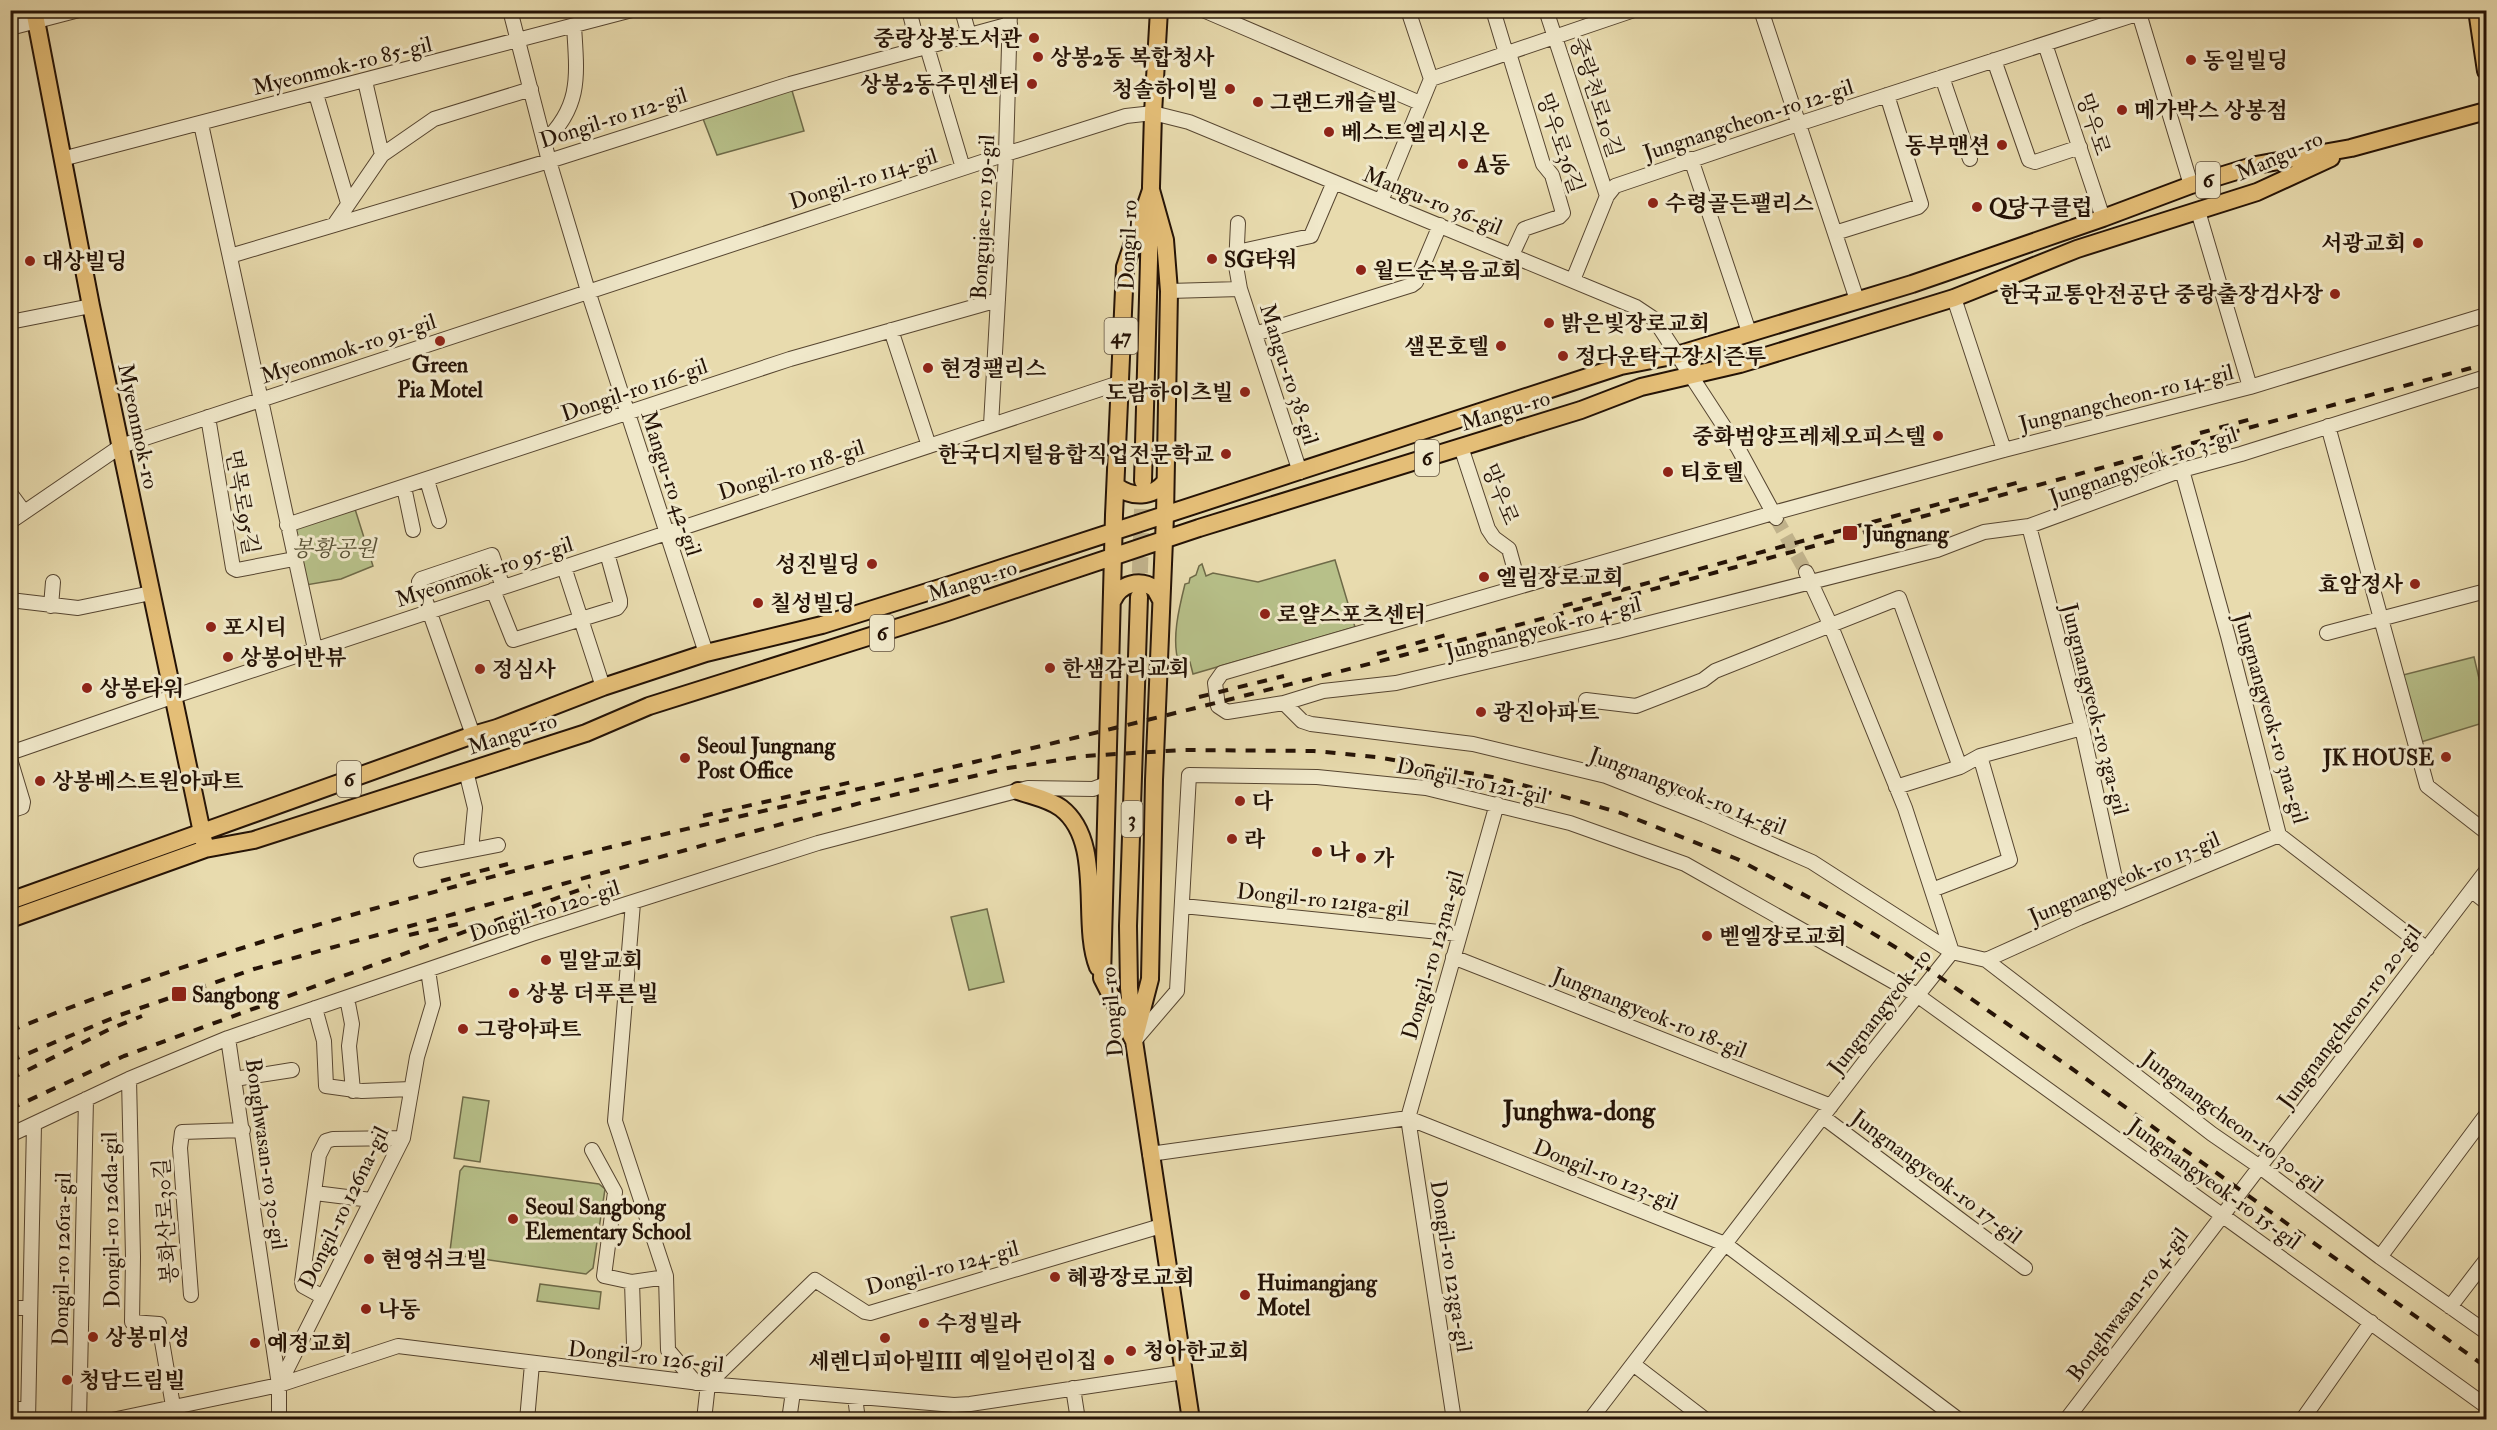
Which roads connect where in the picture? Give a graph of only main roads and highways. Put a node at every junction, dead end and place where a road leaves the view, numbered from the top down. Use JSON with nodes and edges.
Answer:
{"nodes":[{"id":1,"x":1159,"y":10,"type":"edge"},
{"id":2,"x":2477,"y":10,"type":"edge"},
{"id":3,"x":35,"y":16,"type":"edge"},
{"id":4,"x":2487,"y":70,"type":"edge"},
{"id":5,"x":2487,"y":111,"type":"edge"},
{"id":6,"x":2351,"y":148,"type":"junction"},
{"id":7,"x":1151,"y":190,"type":"junction"},
{"id":8,"x":1143,"y":481,"type":"tunnel mouth"},
{"id":9,"x":1165,"y":482,"type":"junction"},
{"id":10,"x":1116,"y":486,"type":"junction"},
{"id":11,"x":1165,"y":516,"type":"junction"},
{"id":12,"x":1114,"y":532,"type":"junction"},
{"id":13,"x":1164,"y":540,"type":"junction"},
{"id":14,"x":1114,"y":557,"type":"junction"},
{"id":15,"x":1139,"y":597,"type":"tunnel mouth"},
{"id":16,"x":1113,"y":600,"type":"junction"},
{"id":17,"x":1161,"y":600,"type":"junction"},
{"id":18,"x":1018,"y":791,"type":"road end"},
{"id":19,"x":204,"y":841,"type":"junction"},
{"id":20,"x":10,"y":901,"type":"edge"},
{"id":21,"x":10,"y":919,"type":"edge"},
{"id":22,"x":1102,"y":978,"type":"junction"},
{"id":23,"x":1134,"y":1041,"type":"junction"},
{"id":24,"x":1191,"y":1419,"type":"edge"}],
"edges":[{"from":1,"to":7,"type":"main road","name":"Dongil-ro"},
{"from":2,"to":4,"type":"main road"},
{"from":3,"to":19,"type":"main road","name":"Myeonmok-ro"},
{"from":5,"to":6,"type":"main road","name":"Mangu-ro","number":"6"},
{"from":6,"to":11,"type":"main road","name":"Mangu-ro","number":"6"},
{"from":6,"to":13,"type":"main road","name":"Mangu-ro","number":"6"},
{"from":7,"to":8,"type":"main road","name":"Dongil-ro"},
{"from":7,"to":9,"type":"main road"},
{"from":7,"to":10,"type":"main road","number":"47"},
{"from":9,"to":10,"type":"main road"},
{"from":9,"to":11,"type":"main road"},
{"from":10,"to":12,"type":"main road","number":"47"},
{"from":11,"to":12,"type":"main road","name":"Mangu-ro"},
{"from":11,"to":13,"type":"main road"},
{"from":12,"to":14,"type":"main road","number":"47"},
{"from":12,"to":19,"type":"main road","name":"Mangu-ro","number":"6"},
{"from":13,"to":14,"type":"main road","name":"Mangu-ro","number":"6"},
{"from":13,"to":17,"type":"main road"},
{"from":14,"to":16,"type":"main road"},
{"from":14,"to":19,"type":"main road","name":"Mangu-ro","number":"6"},
{"from":15,"to":23,"type":"main road","name":"Dongil-ro","number":"3"},
{"from":16,"to":17,"type":"main road"},
{"from":16,"to":22,"type":"main road"},
{"from":17,"to":23,"type":"main road"},
{"from":18,"to":22,"type":"main road"},
{"from":19,"to":20,"type":"main road","name":"Mangu-ro","number":"6"},
{"from":19,"to":21,"type":"main road","name":"Mangu-ro","number":"6"},
{"from":22,"to":23,"type":"main road"},
{"from":23,"to":24,"type":"main road","name":"Dongil-ro","number":"3"}]}
